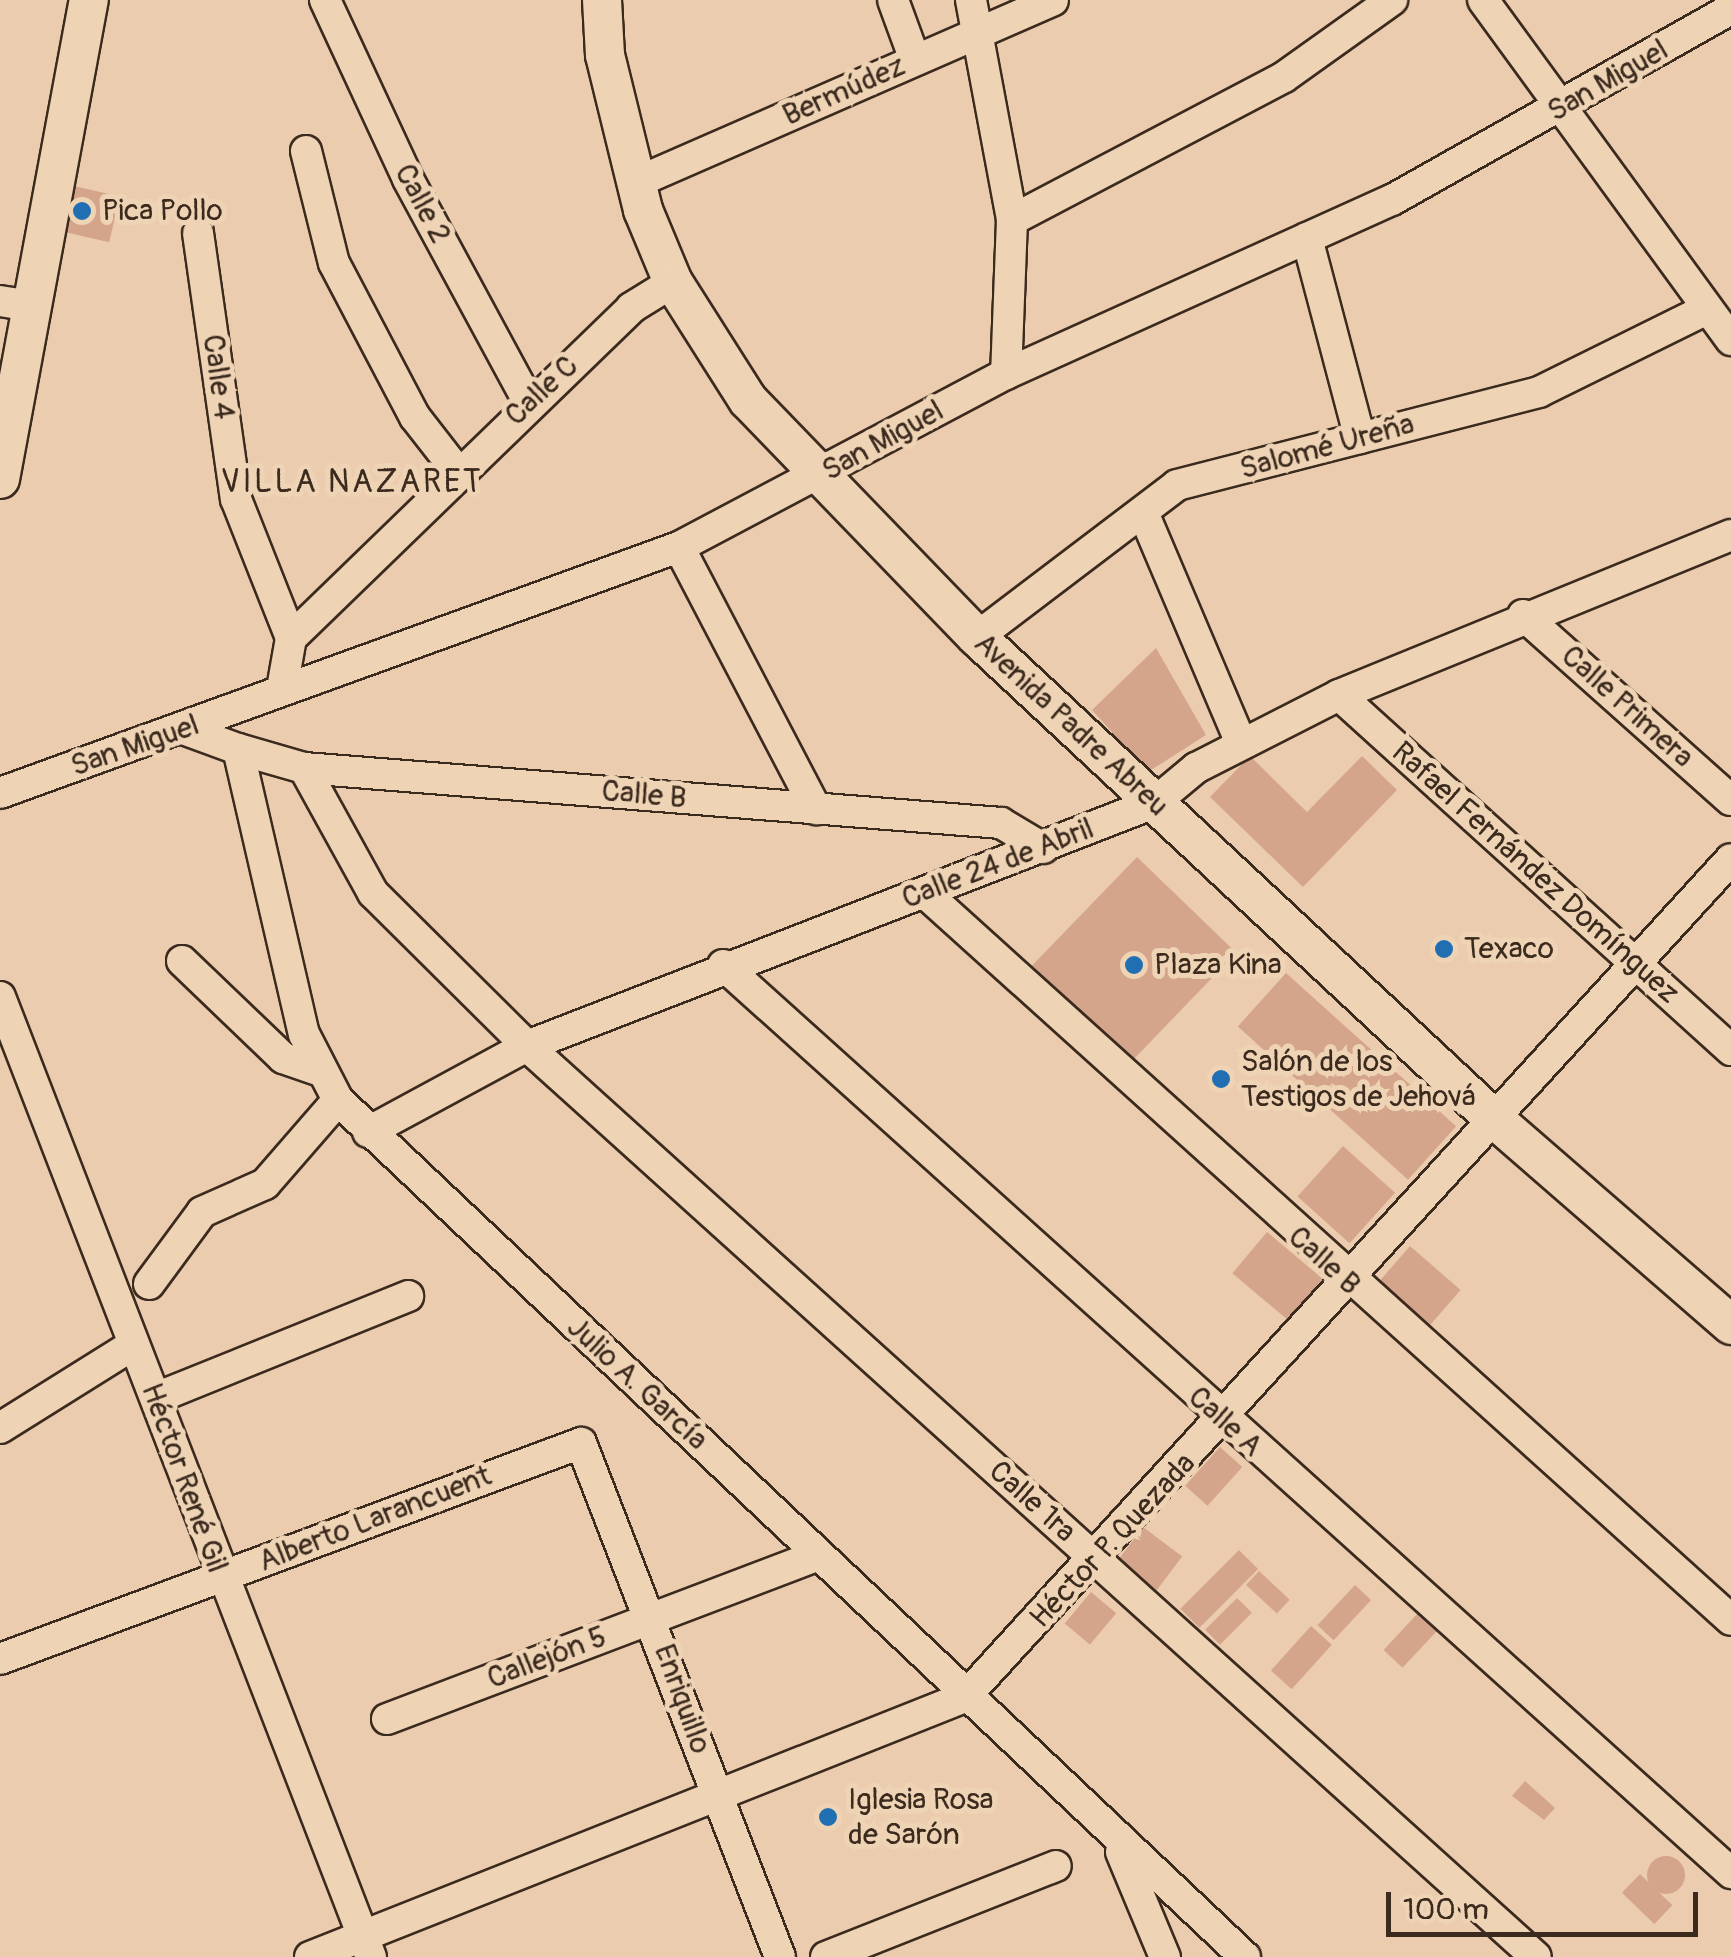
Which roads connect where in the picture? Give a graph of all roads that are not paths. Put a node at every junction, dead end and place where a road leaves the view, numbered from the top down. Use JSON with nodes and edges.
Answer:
{"nodes":[{"id":1,"x":89,"y":0,"type":"edge"},
{"id":2,"x":326,"y":0,"type":"edge"},
{"id":3,"x":602,"y":0,"type":"edge"},
{"id":4,"x":892,"y":0,"type":"edge"},
{"id":5,"x":971,"y":0,"type":"edge"},
{"id":6,"x":1052,"y":0,"type":"edge"},
{"id":7,"x":1392,"y":0,"type":"edge"},
{"id":8,"x":1491,"y":3,"type":"edge"},
{"id":9,"x":1731,"y":9,"type":"edge"},
{"id":10,"x":981,"y":32,"type":"junction"},
{"id":11,"x":915,"y":60,"type":"junction"},
{"id":12,"x":1561,"y":110,"type":"junction"},
{"id":13,"x":306,"y":151,"type":"dead end"},
{"id":14,"x":635,"y":184,"type":"junction"},
{"id":15,"x":1012,"y":220,"type":"junction"},
{"id":16,"x":198,"y":233,"type":"dead end"},
{"id":17,"x":1307,"y":238,"type":"junction"},
{"id":18,"x":673,"y":282,"type":"junction"},
{"id":19,"x":15,"y":303,"type":"edge"},
{"id":20,"x":1708,"y":309,"type":"junction"},
{"id":21,"x":1731,"y":340,"type":"edge"},
{"id":22,"x":1006,"y":374,"type":"junction"},
{"id":23,"x":529,"y":402,"type":"junction"},
{"id":24,"x":1360,"y":438,"type":"junction"},
{"id":25,"x":458,"y":471,"type":"junction"},
{"id":26,"x":815,"y":478,"type":"junction"},
{"id":27,"x":0,"y":479,"type":"edge"},
{"id":28,"x":1146,"y":516,"type":"junction"},
{"id":29,"x":1731,"y":535,"type":"edge"},
{"id":30,"x":679,"y":547,"type":"junction"},
{"id":31,"x":1523,"y":615,"type":"junction"},
{"id":32,"x":977,"y":637,"type":"junction"},
{"id":33,"x":291,"y":638,"type":"junction"},
{"id":34,"x":282,"y":689,"type":"junction"},
{"id":35,"x":1339,"y":695,"type":"junction"},
{"id":36,"x":186,"y":730,"type":"junction"},
{"id":37,"x":1241,"y":743,"type":"junction"},
{"id":38,"x":238,"y":749,"type":"junction"},
{"id":39,"x":304,"y":768,"type":"junction"},
{"id":40,"x":0,"y":793,"type":"edge"},
{"id":41,"x":1731,"y":800,"type":"edge"},
{"id":42,"x":1154,"y":803,"type":"junction"},
{"id":43,"x":816,"y":809,"type":"junction"},
{"id":44,"x":1043,"y":848,"type":"junction"},
{"id":45,"x":1731,"y":858,"type":"edge"},
{"id":46,"x":925,"y":893,"type":"junction"},
{"id":47,"x":182,"y":961,"type":"dead end"},
{"id":48,"x":723,"y":965,"type":"junction"},
{"id":49,"x":1637,"y":966,"type":"junction"},
{"id":50,"x":0,"y":997,"type":"edge"},
{"id":51,"x":527,"y":1046,"type":"junction"},
{"id":52,"x":1731,"y":1050,"type":"edge"},
{"id":53,"x":317,"y":1070,"type":"junction"},
{"id":54,"x":338,"y":1100,"type":"junction"},
{"id":55,"x":1492,"y":1117,"type":"junction"},
{"id":56,"x":368,"y":1132,"type":"junction"},
{"id":57,"x":149,"y":1284,"type":"dead end"},
{"id":58,"x":1348,"y":1284,"type":"junction"},
{"id":59,"x":408,"y":1296,"type":"dead end"},
{"id":60,"x":1731,"y":1325,"type":"edge"},
{"id":61,"x":133,"y":1345,"type":"junction"},
{"id":62,"x":156,"y":1398,"type":"junction"},
{"id":63,"x":1224,"y":1422,"type":"junction"},
{"id":64,"x":0,"y":1428,"type":"edge"},
{"id":65,"x":581,"y":1443,"type":"joint"},
{"id":66,"x":820,"y":1556,"type":"junction"},
{"id":67,"x":1097,"y":1560,"type":"junction"},
{"id":68,"x":222,"y":1579,"type":"junction"},
{"id":69,"x":652,"y":1619,"type":"junction"},
{"id":70,"x":1731,"y":1620,"type":"edge"},
{"id":71,"x":0,"y":1660,"type":"edge"},
{"id":72,"x":965,"y":1697,"type":"junction"},
{"id":73,"x":387,"y":1718,"type":"dead end"},
{"id":74,"x":719,"y":1800,"type":"junction"},
{"id":75,"x":1118,"y":1844,"type":"junction"},
{"id":76,"x":1056,"y":1866,"type":"dead end"},
{"id":77,"x":1731,"y":1873,"type":"edge"},
{"id":78,"x":367,"y":1947,"type":"edge"},
{"id":79,"x":310,"y":1957,"type":"edge"},
{"id":80,"x":780,"y":1957,"type":"edge"},
{"id":81,"x":826,"y":1957,"type":"edge"},
{"id":82,"x":1165,"y":1957,"type":"edge"},
{"id":83,"x":1245,"y":1957,"type":"edge"},
{"id":84,"x":1536,"y":1957,"type":"edge"}],
"edges":[{"from":1,"to":19,"type":"main road"},
{"from":2,"to":23,"type":"street","name":"Calle 2"},
{"from":3,"to":14,"type":"main road","name":"Avenida Padre Abreu"},
{"from":4,"to":11,"type":"street"},
{"from":5,"to":10,"type":"street"},
{"from":6,"to":10,"type":"street","name":"Bermúdez"},
{"from":7,"to":15,"type":"street"},
{"from":8,"to":12,"type":"street"},
{"from":9,"to":12,"type":"street","name":"San Miguel"},
{"from":10,"to":11,"type":"street","name":"Bermúdez"},
{"from":10,"to":15,"type":"street"},
{"from":11,"to":14,"type":"street","name":"Bermúdez"},
{"from":12,"to":17,"type":"street","name":"San Miguel"},
{"from":12,"to":20,"type":"street"},
{"from":13,"to":25,"type":"street"},
{"from":14,"to":18,"type":"main road","name":"Avenida Padre Abreu"},
{"from":15,"to":22,"type":"street"},
{"from":16,"to":33,"type":"street","name":"Calle 4"},
{"from":17,"to":22,"type":"street","name":"San Miguel"},
{"from":17,"to":24,"type":"street"},
{"from":18,"to":23,"type":"street","name":"Calle C"},
{"from":18,"to":26,"type":"main road","name":"Avenida Padre Abreu"},
{"from":19,"to":27,"type":"main road"},
{"from":20,"to":21,"type":"street"},
{"from":20,"to":24,"type":"street","name":"Salomé Ureña"},
{"from":22,"to":26,"type":"street","name":"San Miguel"},
{"from":23,"to":25,"type":"street","name":"Calle C"},
{"from":24,"to":28,"type":"street","name":"Salomé Ureña"},
{"from":25,"to":33,"type":"street","name":"Calle C"},
{"from":26,"to":30,"type":"street","name":"San Miguel"},
{"from":26,"to":32,"type":"main road","name":"Avenida Padre Abreu"},
{"from":28,"to":32,"type":"street","name":"Salomé Ureña"},
{"from":28,"to":37,"type":"street"},
{"from":29,"to":31,"type":"street","name":"Calle 24 de Abril"},
{"from":30,"to":34,"type":"street","name":"San Miguel"},
{"from":30,"to":43,"type":"street"},
{"from":31,"to":35,"type":"street","name":"Calle 24 de Abril"},
{"from":31,"to":41,"type":"street","name":"Calle Primera"},
{"from":32,"to":42,"type":"main road","name":"Avenida Padre Abreu"},
{"from":33,"to":34,"type":"street"},
{"from":34,"to":36,"type":"street","name":"San Miguel"},
{"from":35,"to":37,"type":"street","name":"Calle 24 de Abril"},
{"from":35,"to":49,"type":"street","name":"Rafael Fernández Domínguez"},
{"from":36,"to":38,"type":"street"},
{"from":36,"to":40,"type":"street","name":"San Miguel"},
{"from":37,"to":42,"type":"street","name":"Calle 24 de Abril"},
{"from":38,"to":39,"type":"street","name":"Calle B"},
{"from":38,"to":53,"type":"street","name":"Julio A. García"},
{"from":39,"to":43,"type":"street","name":"Calle B"},
{"from":39,"to":51,"type":"street","name":"Calle 1ra"},
{"from":42,"to":44,"type":"street","name":"Calle 24 de Abril"},
{"from":42,"to":55,"type":"main road","name":"Avenida Padre Abreu"},
{"from":43,"to":44,"type":"street","name":"Calle B"},
{"from":44,"to":46,"type":"street","name":"Calle 24 de Abril"},
{"from":45,"to":49,"type":"street","name":"Héctor P. Quezada"},
{"from":46,"to":48,"type":"street","name":"Calle 24 de Abril"},
{"from":46,"to":58,"type":"street","name":"Calle B"},
{"from":47,"to":53,"type":"street"},
{"from":48,"to":51,"type":"street","name":"Calle 24 de Abril"},
{"from":48,"to":63,"type":"street","name":"Calle A"},
{"from":49,"to":52,"type":"street","name":"Rafael Fernández Domínguez"},
{"from":49,"to":55,"type":"street","name":"Héctor P. Quezada"},
{"from":50,"to":61,"type":"street","name":"Héctor René Gil"},
{"from":51,"to":56,"type":"street","name":"Calle 24 de Abril"},
{"from":51,"to":67,"type":"street","name":"Calle 1ra"},
{"from":53,"to":54,"type":"street","name":"Julio A. García"},
{"from":54,"to":56,"type":"street","name":"Julio A. García"},
{"from":54,"to":57,"type":"street"},
{"from":55,"to":58,"type":"street","name":"Héctor P. Quezada"},
{"from":55,"to":60,"type":"main road","name":"Avenida Padre Abreu"},
{"from":56,"to":66,"type":"street","name":"Julio A. García"},
{"from":58,"to":63,"type":"street","name":"Héctor P. Quezada"},
{"from":58,"to":70,"type":"street","name":"Calle B"},
{"from":59,"to":62,"type":"street"},
{"from":61,"to":62,"type":"street","name":"Héctor René Gil"},
{"from":61,"to":64,"type":"street"},
{"from":62,"to":68,"type":"street","name":"Héctor René Gil"},
{"from":63,"to":67,"type":"street","name":"Héctor P. Quezada"},
{"from":63,"to":77,"type":"street","name":"Calle A"},
{"from":65,"to":68,"type":"street","name":"Alberto Larancuent"},
{"from":65,"to":69,"type":"street","name":"Enriquillo"},
{"from":66,"to":69,"type":"street","name":"Callejón 5"},
{"from":66,"to":72,"type":"street","name":"Julio A. García"},
{"from":67,"to":72,"type":"street","name":"Héctor P. Quezada"},
{"from":67,"to":84,"type":"street","name":"Calle 1ra"},
{"from":68,"to":71,"type":"street","name":"Alberto Larancuent"},
{"from":68,"to":78,"type":"street","name":"Héctor René Gil"},
{"from":69,"to":73,"type":"street","name":"Callejón 5"},
{"from":69,"to":74,"type":"street","name":"Enriquillo"},
{"from":72,"to":74,"type":"street","name":"Héctor P. Quezada"},
{"from":72,"to":75,"type":"street","name":"Julio A. García"},
{"from":74,"to":78,"type":"street","name":"Héctor P. Quezada"},
{"from":74,"to":80,"type":"street","name":"Enriquillo"},
{"from":75,"to":82,"type":"street"},
{"from":75,"to":83,"type":"street","name":"Julio A. García"},
{"from":76,"to":81,"type":"street"},
{"from":78,"to":79,"type":"street","name":"Héctor P. Quezada"}]}
